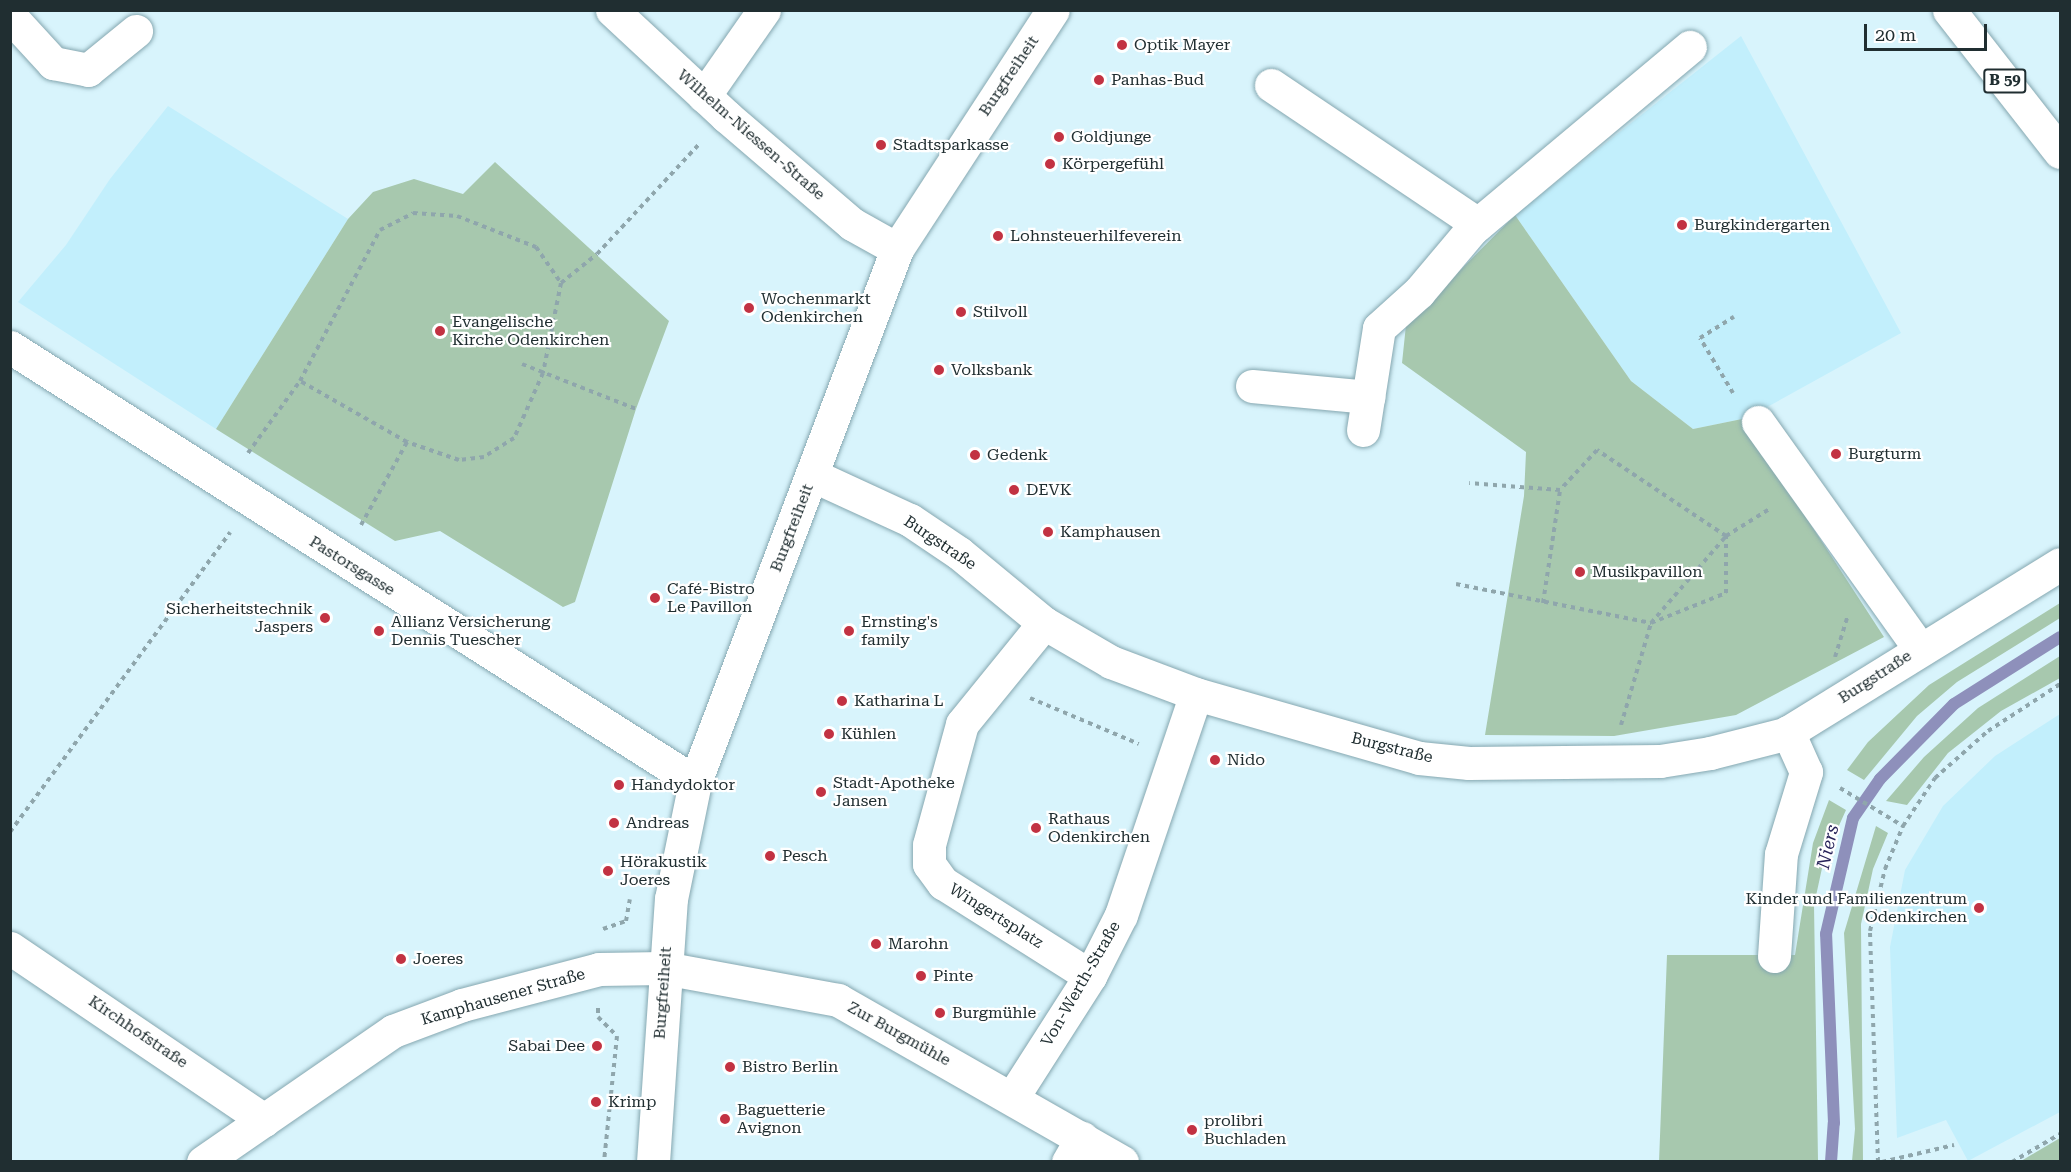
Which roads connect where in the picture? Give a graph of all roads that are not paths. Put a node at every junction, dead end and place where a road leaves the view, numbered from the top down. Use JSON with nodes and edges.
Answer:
{"nodes":[{"id":1,"x":612,"y":10,"type":"edge"},
{"id":2,"x":764,"y":10,"type":"edge"},
{"id":3,"x":1053,"y":10,"type":"edge"},
{"id":4,"x":1949,"y":10,"type":"edge"},
{"id":5,"x":10,"y":16,"type":"edge"},
{"id":6,"x":136,"y":31,"type":"dead end"},
{"id":7,"x":1690,"y":47,"type":"dead end"},
{"id":8,"x":1270,"y":85,"type":"dead end"},
{"id":9,"x":715,"y":106,"type":"junction"},
{"id":10,"x":2061,"y":152,"type":"edge"},
{"id":11,"x":1478,"y":224,"type":"junction"},
{"id":12,"x":897,"y":249,"type":"junction"},
{"id":13,"x":10,"y":347,"type":"edge"},
{"id":14,"x":1252,"y":386,"type":"dead end"},
{"id":15,"x":1368,"y":397,"type":"junction"},
{"id":16,"x":1758,"y":422,"type":"road end"},
{"id":17,"x":1363,"y":430,"type":"dead end"},
{"id":18,"x":812,"y":475,"type":"junction"},
{"id":19,"x":2061,"y":564,"type":"edge"},
{"id":20,"x":1044,"y":623,"type":"junction"},
{"id":21,"x":1920,"y":649,"type":"junction"},
{"id":22,"x":1196,"y":694,"type":"junction"},
{"id":23,"x":1788,"y":732,"type":"junction"},
{"id":24,"x":695,"y":782,"type":"junction"},
{"id":25,"x":10,"y":948,"type":"edge"},
{"id":26,"x":1774,"y":956,"type":"dead end"},
{"id":27,"x":664,"y":968,"type":"junction"},
{"id":28,"x":1090,"y":976,"type":"junction"},
{"id":29,"x":1012,"y":1098,"type":"junction"},
{"id":30,"x":264,"y":1120,"type":"junction"},
{"id":31,"x":1075,"y":1150,"type":"edge"},
{"id":32,"x":204,"y":1161,"type":"edge"},
{"id":33,"x":653,"y":1161,"type":"edge"},
{"id":34,"x":1122,"y":1161,"type":"edge"}],
"edges":[{"from":1,"to":9,"type":"street","name":"Wilhelm-Niessen-Straße"},
{"from":2,"to":9,"type":"street"},
{"from":3,"to":12,"type":"street","name":"Burgfreiheit"},
{"from":4,"to":10,"type":"street","number":"B 59"},
{"from":5,"to":6,"type":"street"},
{"from":7,"to":11,"type":"street"},
{"from":8,"to":11,"type":"street"},
{"from":9,"to":12,"type":"street","name":"Wilhelm-Niessen-Straße"},
{"from":11,"to":15,"type":"street"},
{"from":12,"to":18,"type":"street","name":"Burgfreiheit"},
{"from":13,"to":24,"type":"street","name":"Pastorsgasse"},
{"from":14,"to":15,"type":"street"},
{"from":15,"to":17,"type":"street"},
{"from":16,"to":21,"type":"street"},
{"from":18,"to":20,"type":"street","name":"Burgstraße"},
{"from":18,"to":24,"type":"street","name":"Burgfreiheit"},
{"from":19,"to":21,"type":"street","name":"Burgstraße"},
{"from":20,"to":22,"type":"street","name":"Burgstraße"},
{"from":20,"to":28,"type":"street","name":"Wingertsplatz"},
{"from":21,"to":23,"type":"street","name":"Burgstraße"},
{"from":22,"to":23,"type":"street","name":"Burgstraße"},
{"from":22,"to":28,"type":"street","name":"Von-Werth-Straße"},
{"from":23,"to":26,"type":"street"},
{"from":24,"to":27,"type":"street","name":"Burgfreiheit"},
{"from":25,"to":30,"type":"street","name":"Kirchhofstraße"},
{"from":27,"to":29,"type":"street","name":"Zur Burgmühle"},
{"from":27,"to":30,"type":"street","name":"Kamphausener Straße"},
{"from":27,"to":33,"type":"street","name":"Burgfreiheit"},
{"from":28,"to":29,"type":"street","name":"Von-Werth-Straße"},
{"from":29,"to":31,"type":"street","name":"Zur Burgmühle"},
{"from":30,"to":32,"type":"street","name":"Kamphausener Straße"},
{"from":31,"to":34,"type":"street","name":"Zur Burgmühle"}]}
